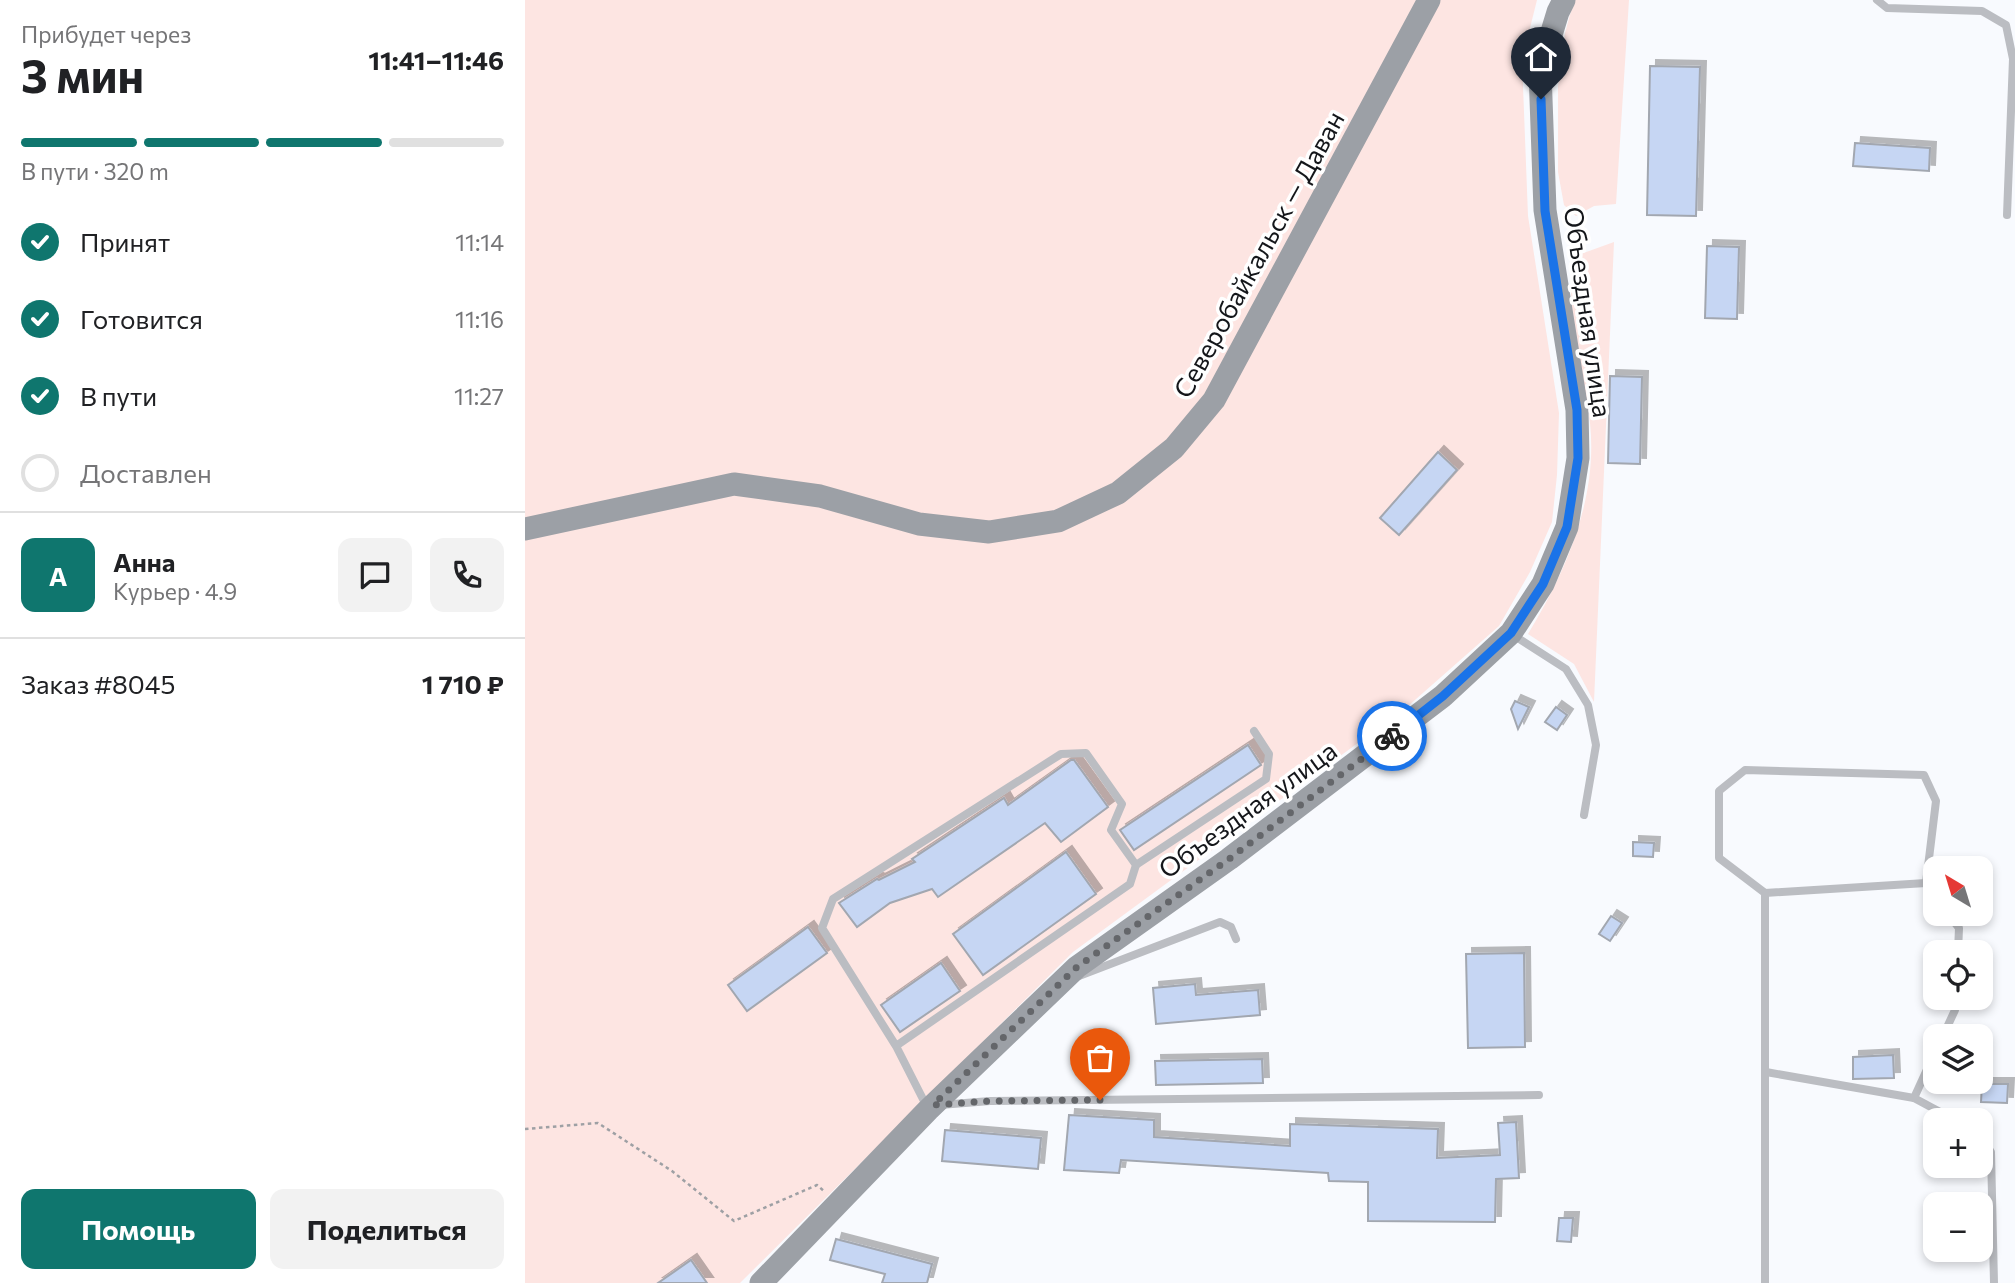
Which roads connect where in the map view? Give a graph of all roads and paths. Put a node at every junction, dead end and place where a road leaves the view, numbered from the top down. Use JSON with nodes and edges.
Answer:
{"nodes":[{"id":1,"x":1429,"y":0,"type":"edge"},
{"id":2,"x":1564,"y":0,"type":"edge"},
{"id":3,"x":1877,"y":0,"type":"edge"},
{"id":4,"x":2007,"y":215,"type":"dead end"},
{"id":5,"x":525,"y":529,"type":"edge"},
{"id":6,"x":1511,"y":633,"type":"junction"},
{"id":7,"x":1254,"y":731,"type":"dead end"},
{"id":8,"x":1584,"y":815,"type":"dead end"},
{"id":9,"x":1930,"y":856,"type":"edge"},
{"id":10,"x":1136,"y":865,"type":"junction"},
{"id":11,"x":1923,"y":883,"type":"edge"},
{"id":12,"x":1765,"y":893,"type":"junction"},
{"id":13,"x":1236,"y":939,"type":"dead end"},
{"id":14,"x":1060,"y":983,"type":"junction"},
{"id":15,"x":896,"y":1046,"type":"junction"},
{"id":16,"x":1766,"y":1072,"type":"junction"},
{"id":17,"x":1923,"y":1078,"type":"edge"},
{"id":18,"x":1539,"y":1095,"type":"dead end"},
{"id":19,"x":1914,"y":1098,"type":"junction"},
{"id":20,"x":931,"y":1107,"type":"junction"},
{"id":21,"x":1933,"y":1108,"type":"edge"},
{"id":22,"x":525,"y":1129,"type":"edge"},
{"id":23,"x":1992,"y":1178,"type":"edge"},
{"id":24,"x":838,"y":1202,"type":"junction"},
{"id":25,"x":761,"y":1283,"type":"edge"},
{"id":26,"x":1765,"y":1283,"type":"edge"},
{"id":27,"x":1994,"y":1283,"type":"edge"}],
"edges":[{"from":1,"to":5,"type":"street","name":"Северобайкальск — Даван"},
{"from":2,"to":6,"type":"street","name":"Объездная улица"},
{"from":3,"to":4,"type":"lane"},
{"from":6,"to":8,"type":"lane"},
{"from":6,"to":14,"type":"street","name":"Объездная улица"},
{"from":7,"to":10,"type":"lane"},
{"from":9,"to":12,"type":"lane"},
{"from":10,"to":15,"type":"lane"},
{"from":10,"to":15,"type":"lane"},
{"from":11,"to":12,"type":"lane"},
{"from":12,"to":16,"type":"lane"},
{"from":13,"to":14,"type":"lane"},
{"from":14,"to":20,"type":"street","name":"Объездная улица"},
{"from":15,"to":20,"type":"lane"},
{"from":16,"to":19,"type":"lane"},
{"from":16,"to":26,"type":"lane"},
{"from":17,"to":19,"type":"lane"},
{"from":18,"to":20,"type":"lane"},
{"from":19,"to":21,"type":"lane"},
{"from":20,"to":24,"type":"street","name":"Объездная улица"},
{"from":22,"to":24,"type":"path"},
{"from":23,"to":27,"type":"lane"},
{"from":24,"to":25,"type":"street","name":"Объездная улица"}]}
